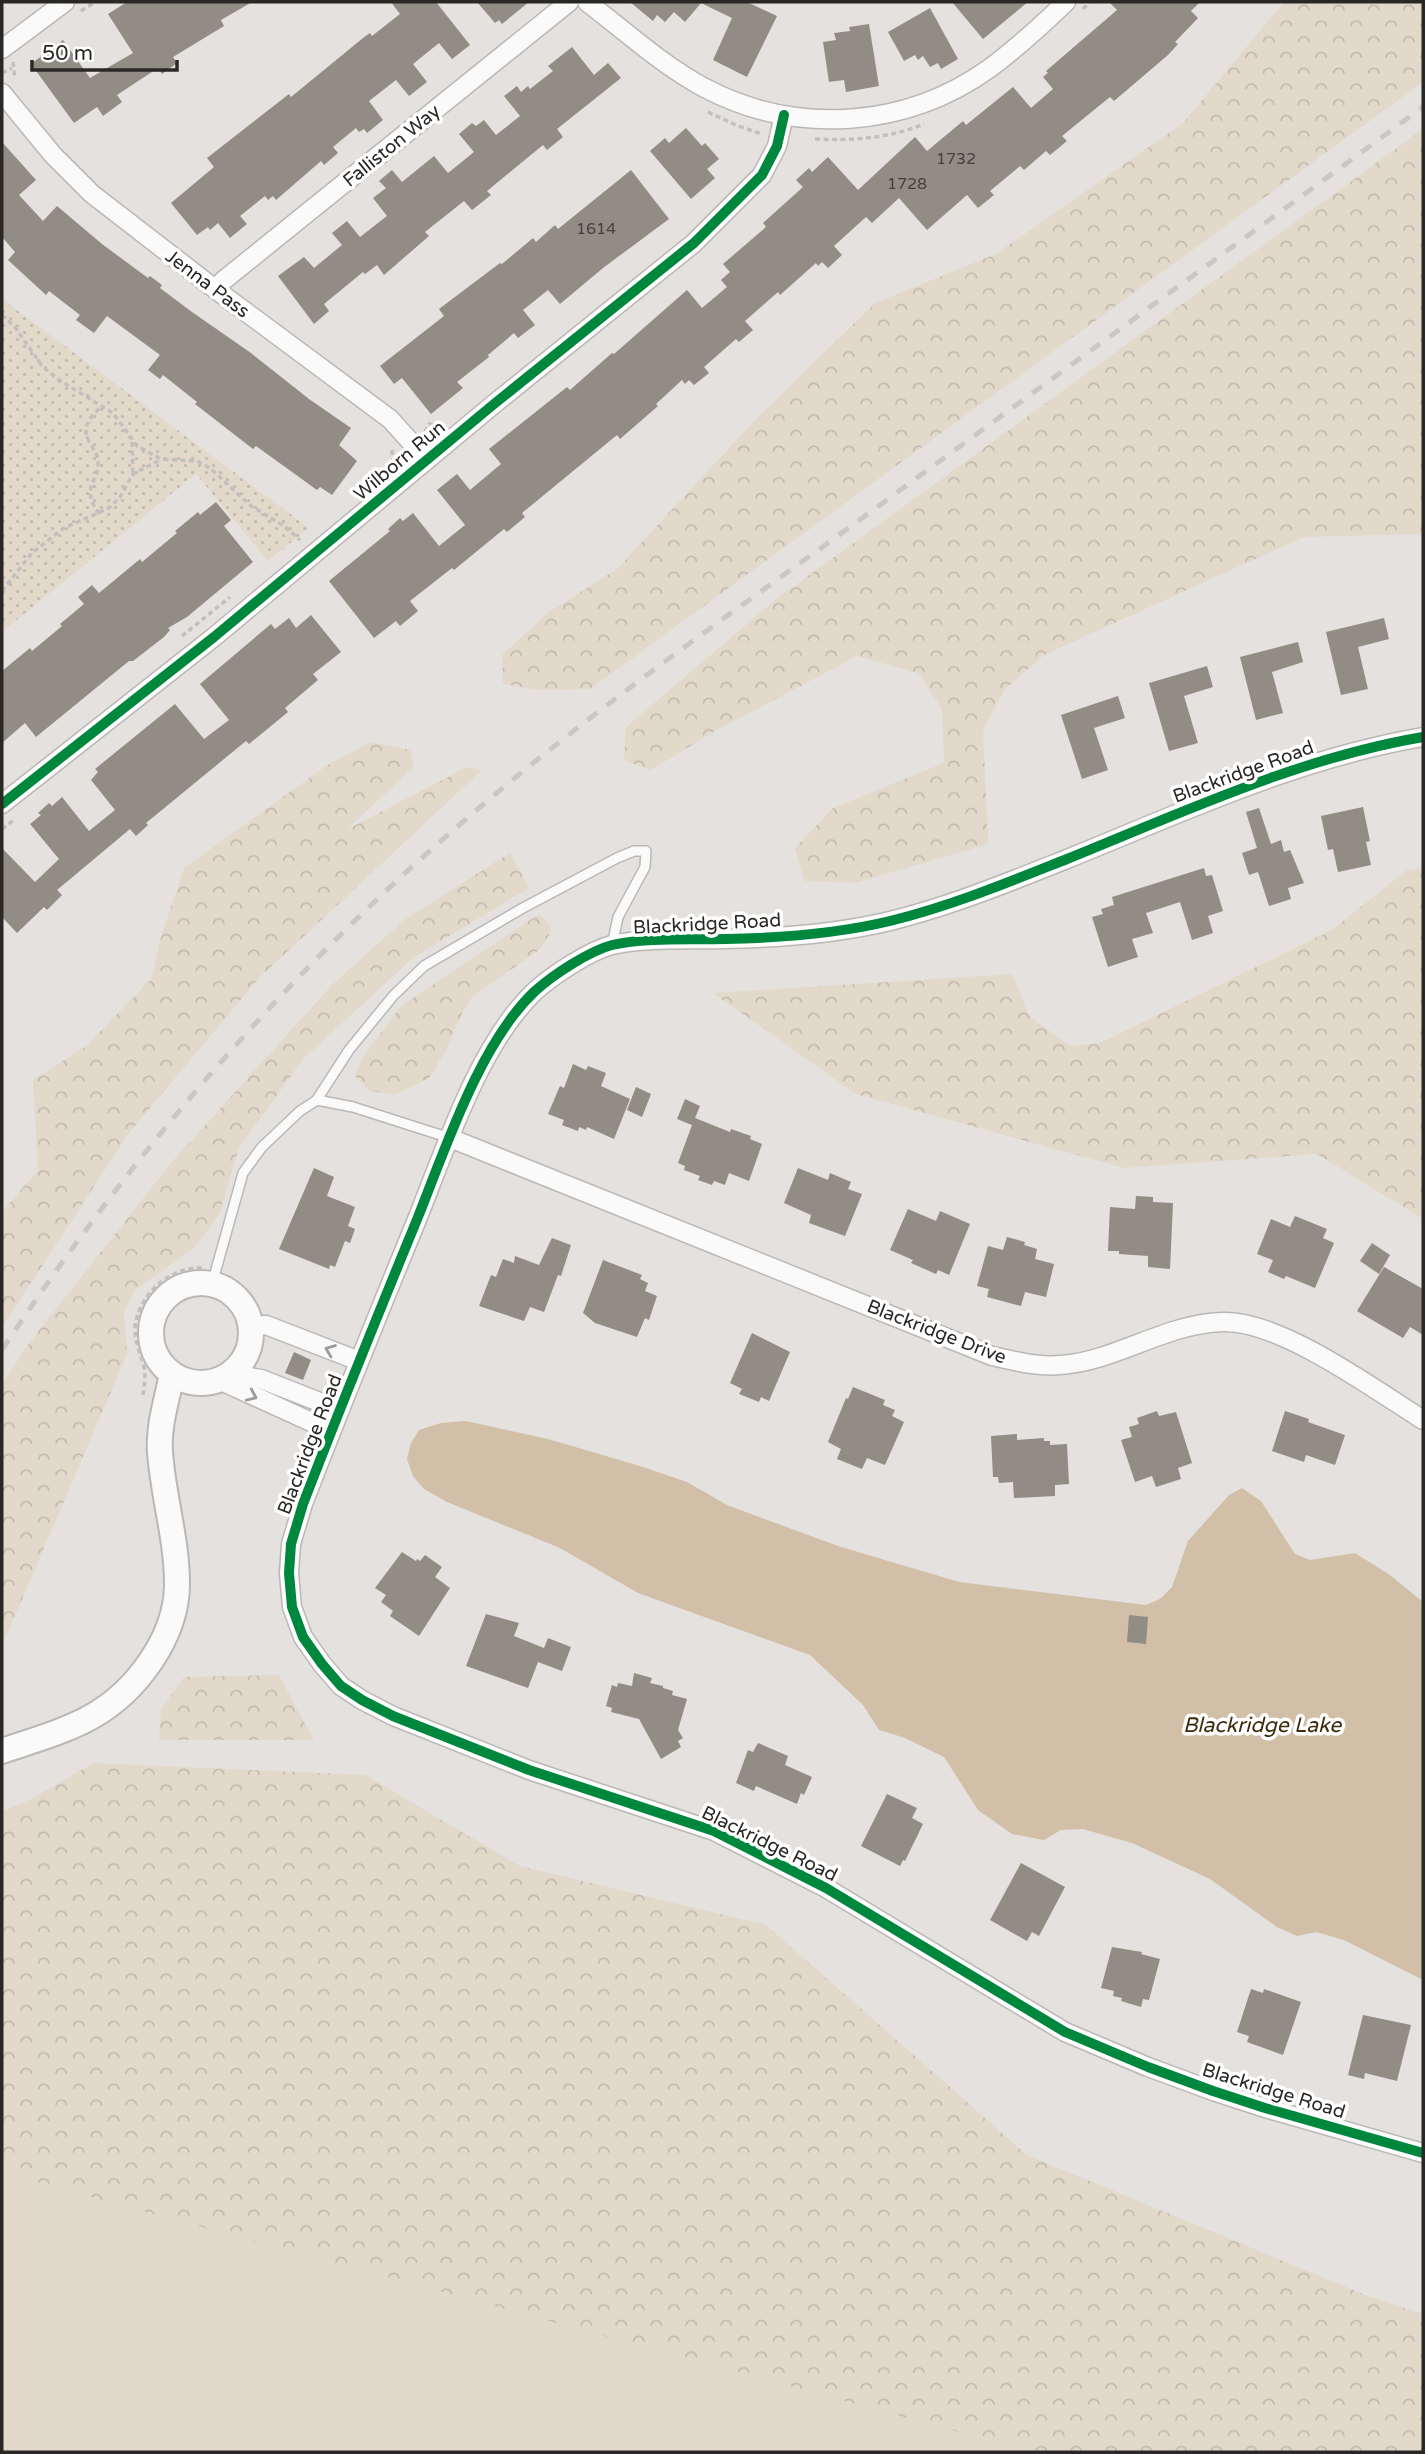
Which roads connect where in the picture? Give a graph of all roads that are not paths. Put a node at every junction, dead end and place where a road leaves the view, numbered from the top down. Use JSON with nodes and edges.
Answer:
{"nodes":[{"id":1,"x":569,"y":2,"type":"edge"},
{"id":2,"x":587,"y":2,"type":"edge"},
{"id":3,"x":1074,"y":6,"type":"edge"},
{"id":4,"x":69,"y":9,"type":"edge"},
{"id":5,"x":9,"y":54,"type":"edge"},
{"id":6,"x":2,"y":93,"type":"edge"},
{"id":7,"x":784,"y":115,"type":"junction"},
{"id":8,"x":215,"y":289,"type":"junction"},
{"id":9,"x":427,"y":460,"type":"junction"},
{"id":10,"x":1423,"y":737,"type":"edge"},
{"id":11,"x":2,"y":804,"type":"edge"},
{"id":12,"x":612,"y":945,"type":"junction"},
{"id":13,"x":316,"y":1101,"type":"junction"},
{"id":14,"x":450,"y":1138,"type":"junction"},
{"id":15,"x":214,"y":1277,"type":"junction"},
{"id":16,"x":250,"y":1326,"type":"junction"},
{"id":17,"x":359,"y":1361,"type":"junction"},
{"id":18,"x":172,"y":1374,"type":"junction"},
{"id":19,"x":225,"y":1377,"type":"junction"},
{"id":20,"x":340,"y":1410,"type":"junction"},
{"id":21,"x":1423,"y":1420,"type":"edge"},
{"id":22,"x":331,"y":1431,"type":"junction"},
{"id":23,"x":2,"y":1751,"type":"edge"},
{"id":24,"x":1423,"y":2154,"type":"edge"}],
"edges":[{"from":1,"to":8,"type":"street","name":"Falliston Way"},
{"from":2,"to":7,"type":"street"},
{"from":3,"to":7,"type":"street"},
{"from":4,"to":5,"type":"street"},
{"from":6,"to":8,"type":"street","name":"Jenna Pass"},
{"from":7,"to":9,"type":"street","name":"Wilborn Run"},
{"from":8,"to":9,"type":"street","name":"Jenna Pass"},
{"from":9,"to":11,"type":"street","name":"Wilborn Run"},
{"from":10,"to":12,"type":"street","name":"Blackridge Road"},
{"from":12,"to":13,"type":"lane"},
{"from":12,"to":14,"type":"street","name":"Blackridge Road"},
{"from":13,"to":14,"type":"lane"},
{"from":13,"to":15,"type":"lane"},
{"from":14,"to":17,"type":"street","name":"Blackridge Road"},
{"from":14,"to":21,"type":"street","name":"Blackridge Drive"},
{"from":15,"to":16,"type":"street"},
{"from":15,"to":18,"type":"street"},
{"from":17,"to":16,"type":"street","one_way":true},
{"from":16,"to":19,"type":"street"},
{"from":17,"to":20,"type":"street","name":"Blackridge Road"},
{"from":18,"to":19,"type":"street"},
{"from":18,"to":23,"type":"street"},
{"from":19,"to":20,"type":"street"},
{"from":19,"to":22,"type":"street","one_way":true},
{"from":20,"to":22,"type":"street","name":"Blackridge Road"},
{"from":22,"to":24,"type":"street","name":"Blackridge Road"}]}
